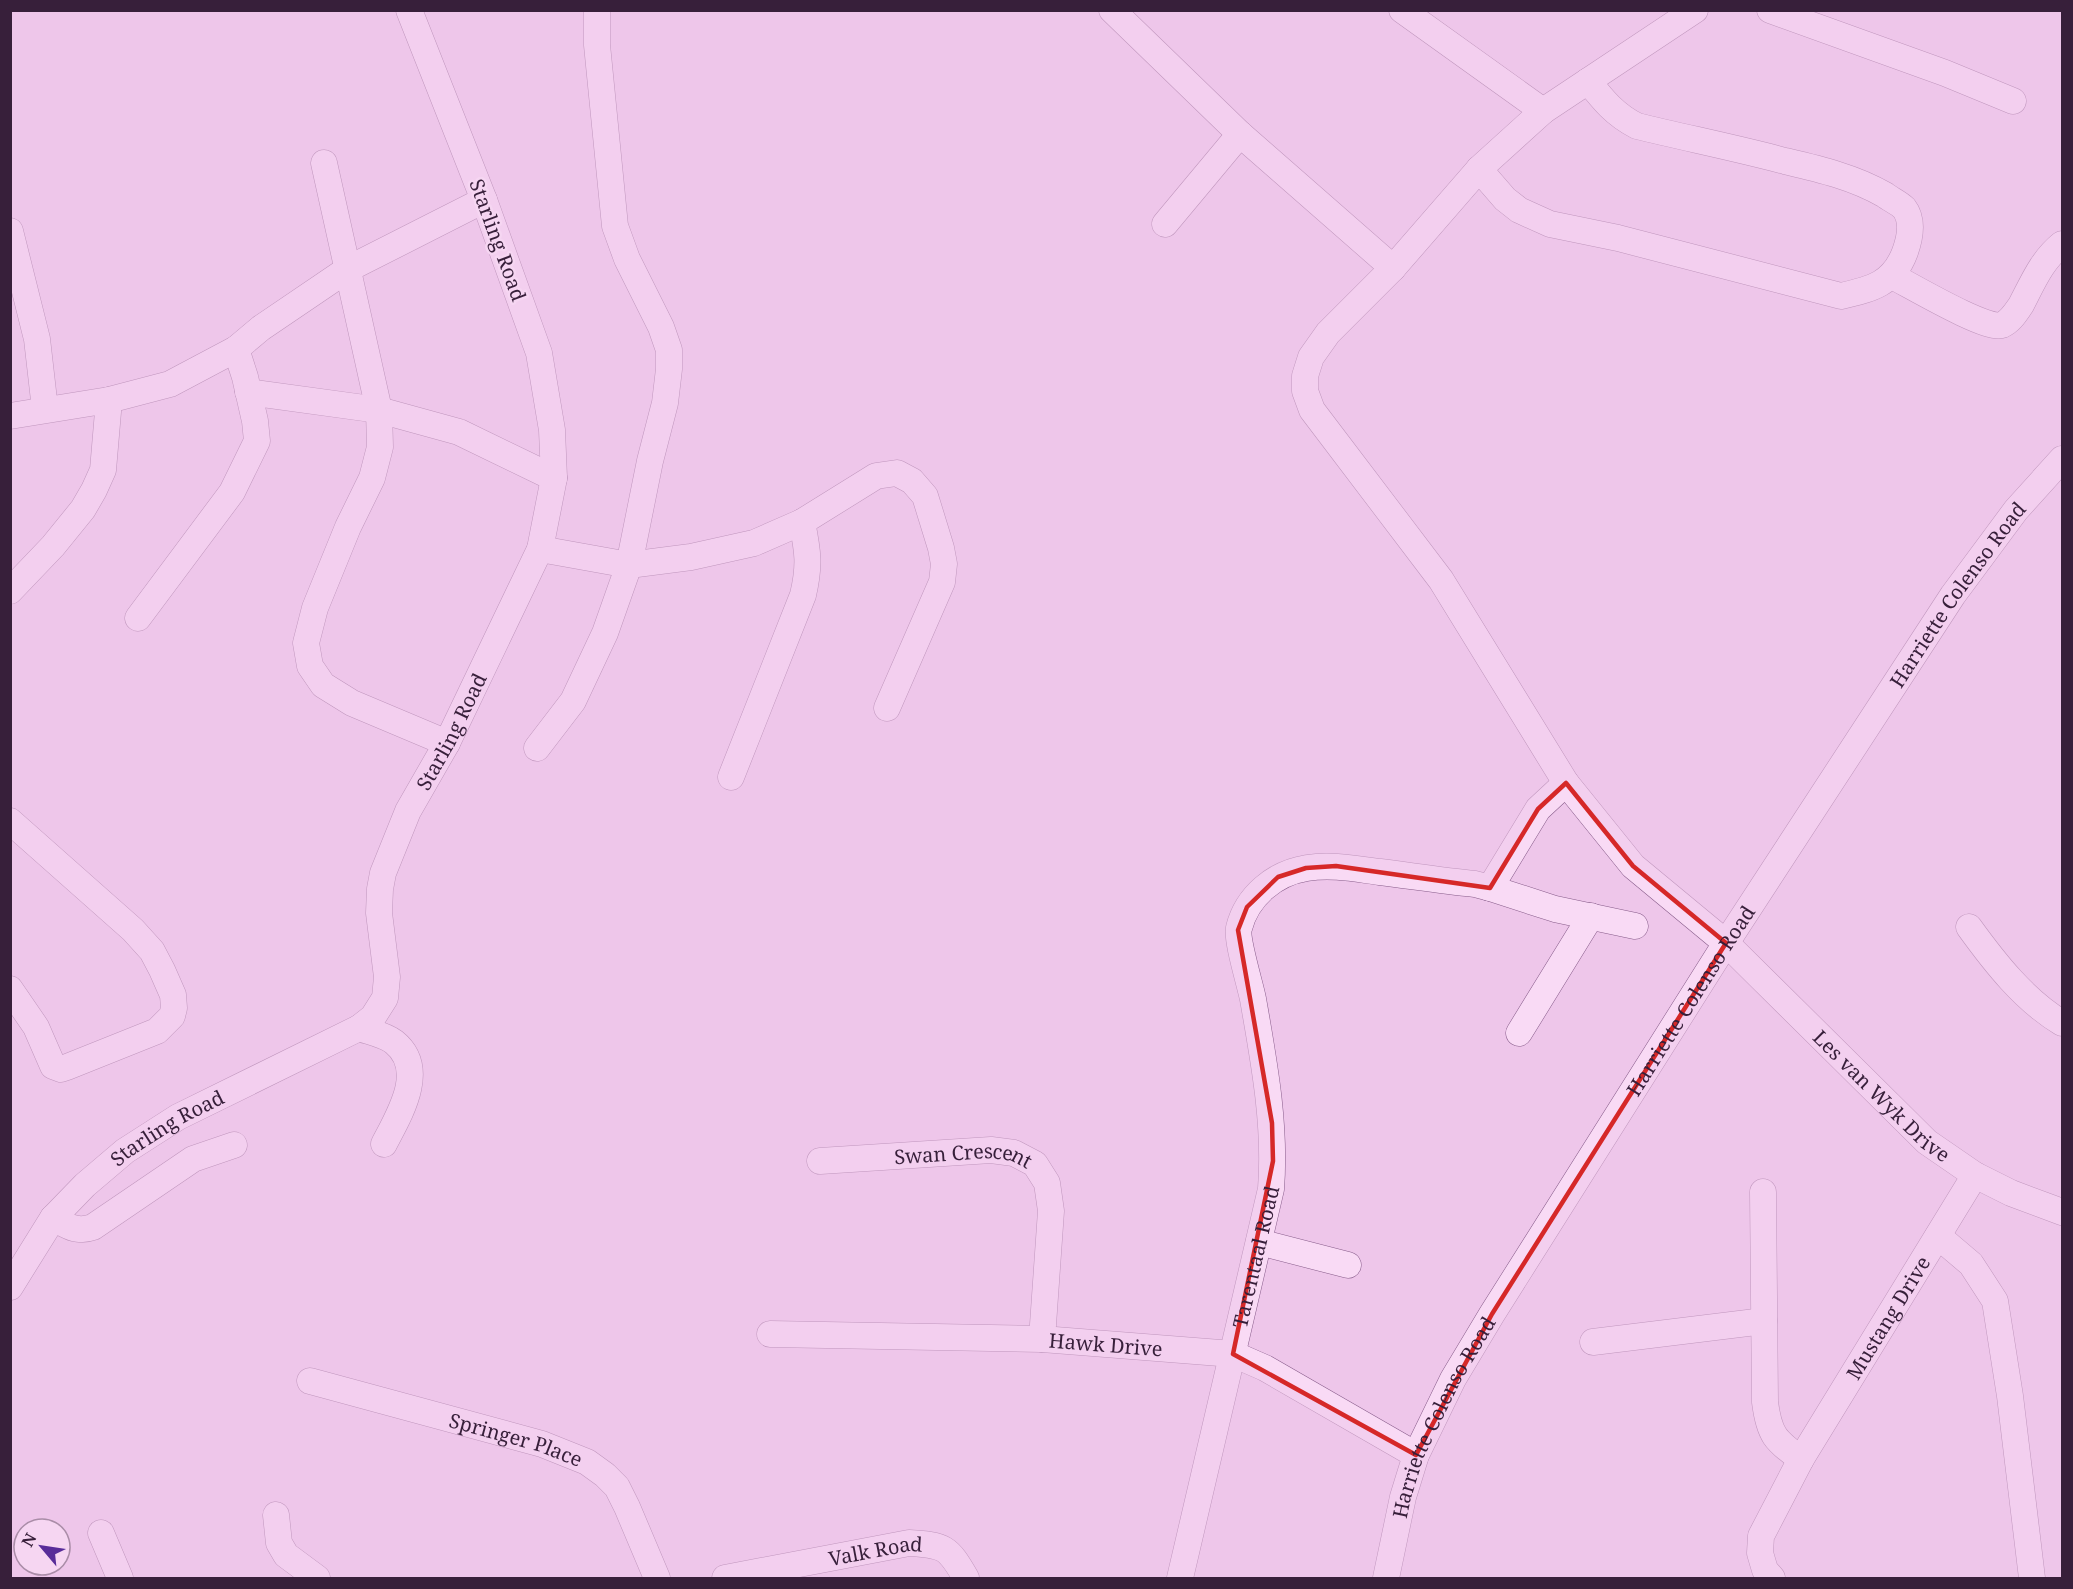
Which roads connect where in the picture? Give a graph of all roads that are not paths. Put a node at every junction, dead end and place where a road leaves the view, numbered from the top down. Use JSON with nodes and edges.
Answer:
{"nodes":[{"id":1,"x":409,"y":10,"type":"edge"},
{"id":2,"x":597,"y":10,"type":"edge"},
{"id":3,"x":1112,"y":10,"type":"edge"},
{"id":4,"x":1402,"y":10,"type":"edge"},
{"id":5,"x":1695,"y":10,"type":"edge"},
{"id":6,"x":1770,"y":10,"type":"edge"},
{"id":7,"x":1588,"y":81,"type":"junction"},
{"id":8,"x":2013,"y":100,"type":"dead end"},
{"id":9,"x":1542,"y":111,"type":"junction"},
{"id":10,"x":1240,"y":134,"type":"junction"},
{"id":11,"x":324,"y":163,"type":"dead end"},
{"id":12,"x":1479,"y":169,"type":"junction"},
{"id":13,"x":484,"y":200,"type":"junction"},
{"id":14,"x":1165,"y":224,"type":"dead end"},
{"id":15,"x":10,"y":231,"type":"edge"},
{"id":16,"x":2062,"y":244,"type":"edge"},
{"id":17,"x":1392,"y":268,"type":"junction"},
{"id":18,"x":348,"y":269,"type":"junction"},
{"id":19,"x":1892,"y":276,"type":"junction"},
{"id":20,"x":236,"y":349,"type":"junction"},
{"id":21,"x":248,"y":392,"type":"junction"},
{"id":22,"x":109,"y":400,"type":"junction"},
{"id":23,"x":45,"y":409,"type":"junction"},
{"id":24,"x":379,"y":410,"type":"junction"},
{"id":25,"x":10,"y":416,"type":"edge"},
{"id":26,"x":2062,"y":459,"type":"edge"},
{"id":27,"x":554,"y":478,"type":"junction"},
{"id":28,"x":802,"y":522,"type":"junction"},
{"id":29,"x":540,"y":549,"type":"junction"},
{"id":30,"x":629,"y":565,"type":"junction"},
{"id":31,"x":10,"y":591,"type":"edge"},
{"id":32,"x":138,"y":618,"type":"dead end"},
{"id":33,"x":887,"y":708,"type":"dead end"},
{"id":34,"x":447,"y":743,"type":"junction"},
{"id":35,"x":537,"y":748,"type":"dead end"},
{"id":36,"x":731,"y":777,"type":"dead end"},
{"id":37,"x":1566,"y":783,"type":"junction"},
{"id":38,"x":10,"y":821,"type":"edge"},
{"id":39,"x":1490,"y":888,"type":"junction"},
{"id":40,"x":1591,"y":916,"type":"junction"},
{"id":41,"x":1635,"y":926,"type":"dead end"},
{"id":42,"x":1969,"y":927,"type":"dead end"},
{"id":43,"x":1726,"y":943,"type":"junction"},
{"id":44,"x":10,"y":989,"type":"edge"},
{"id":45,"x":2062,"y":1023,"type":"edge"},
{"id":46,"x":359,"y":1028,"type":"junction"},
{"id":47,"x":1519,"y":1033,"type":"dead end"},
{"id":48,"x":384,"y":1144,"type":"dead end"},
{"id":49,"x":234,"y":1146,"type":"dead end"},
{"id":50,"x":820,"y":1161,"type":"dead end"},
{"id":51,"x":1975,"y":1175,"type":"junction"},
{"id":52,"x":1763,"y":1192,"type":"dead end"},
{"id":53,"x":2062,"y":1212,"type":"edge"},
{"id":54,"x":53,"y":1218,"type":"junction"},
{"id":55,"x":1938,"y":1236,"type":"junction"},
{"id":56,"x":1258,"y":1242,"type":"junction"},
{"id":57,"x":1347,"y":1265,"type":"dead end"},
{"id":58,"x":10,"y":1287,"type":"edge"},
{"id":59,"x":1764,"y":1321,"type":"junction"},
{"id":60,"x":770,"y":1334,"type":"dead end"},
{"id":61,"x":1042,"y":1339,"type":"junction"},
{"id":62,"x":1593,"y":1342,"type":"dead end"},
{"id":63,"x":1233,"y":1354,"type":"junction"},
{"id":64,"x":310,"y":1381,"type":"dead end"},
{"id":65,"x":1416,"y":1455,"type":"junction"},
{"id":66,"x":1801,"y":1460,"type":"junction"},
{"id":67,"x":276,"y":1515,"type":"dead end"},
{"id":68,"x":101,"y":1533,"type":"dead end"},
{"id":69,"x":120,"y":1578,"type":"edge"},
{"id":70,"x":317,"y":1578,"type":"edge"},
{"id":71,"x":657,"y":1578,"type":"edge"},
{"id":72,"x":725,"y":1578,"type":"edge"},
{"id":73,"x":966,"y":1578,"type":"edge"},
{"id":74,"x":1180,"y":1578,"type":"edge"},
{"id":75,"x":1386,"y":1578,"type":"edge"},
{"id":76,"x":1772,"y":1578,"type":"edge"},
{"id":77,"x":2032,"y":1578,"type":"edge"}],
"edges":[{"from":1,"to":13,"type":"street","name":"Starling Road"},
{"from":2,"to":30,"type":"street"},
{"from":3,"to":10,"type":"street"},
{"from":4,"to":9,"type":"street"},
{"from":5,"to":7,"type":"street","name":"Les van Wyk Drive"},
{"from":6,"to":8,"type":"street"},
{"from":7,"to":9,"type":"street","name":"Les van Wyk Drive"},
{"from":7,"to":19,"type":"street"},
{"from":9,"to":12,"type":"street","name":"Les van Wyk Drive"},
{"from":10,"to":14,"type":"street"},
{"from":10,"to":17,"type":"street"},
{"from":11,"to":18,"type":"street"},
{"from":12,"to":17,"type":"street","name":"Les van Wyk Drive"},
{"from":12,"to":19,"type":"street"},
{"from":13,"to":18,"type":"street"},
{"from":13,"to":27,"type":"street","name":"Starling Road"},
{"from":15,"to":23,"type":"street"},
{"from":16,"to":19,"type":"street"},
{"from":17,"to":37,"type":"street","name":"Les van Wyk Drive"},
{"from":18,"to":20,"type":"street"},
{"from":18,"to":24,"type":"street"},
{"from":20,"to":21,"type":"street"},
{"from":20,"to":22,"type":"street"},
{"from":21,"to":24,"type":"street"},
{"from":21,"to":32,"type":"street"},
{"from":22,"to":23,"type":"street"},
{"from":22,"to":31,"type":"street"},
{"from":23,"to":25,"type":"street"},
{"from":24,"to":27,"type":"street"},
{"from":24,"to":34,"type":"street"},
{"from":26,"to":43,"type":"street","name":"Harriette Colenso Road"},
{"from":27,"to":29,"type":"street","name":"Starling Road"},
{"from":28,"to":30,"type":"street"},
{"from":28,"to":33,"type":"street"},
{"from":28,"to":36,"type":"street"},
{"from":29,"to":30,"type":"street"},
{"from":29,"to":34,"type":"street","name":"Starling Road"},
{"from":30,"to":35,"type":"street"},
{"from":34,"to":46,"type":"street","name":"Starling Road"},
{"from":37,"to":39,"type":"street"},
{"from":37,"to":43,"type":"street","name":"Les van Wyk Drive"},
{"from":38,"to":44,"type":"street"},
{"from":39,"to":40,"type":"street"},
{"from":39,"to":56,"type":"street","name":"Tarentaal Road"},
{"from":40,"to":41,"type":"street"},
{"from":40,"to":47,"type":"street"},
{"from":42,"to":45,"type":"street"},
{"from":43,"to":51,"type":"street","name":"Les van Wyk Drive"},
{"from":43,"to":65,"type":"street","name":"Harriette Colenso Road"},
{"from":46,"to":48,"type":"street"},
{"from":46,"to":54,"type":"street","name":"Starling Road"},
{"from":49,"to":54,"type":"street"},
{"from":50,"to":61,"type":"street","name":"Swan Crescent"},
{"from":51,"to":53,"type":"street","name":"Les van Wyk Drive"},
{"from":51,"to":55,"type":"street","name":"Mustang Drive"},
{"from":52,"to":59,"type":"street"},
{"from":54,"to":58,"type":"street","name":"Starling Road"},
{"from":55,"to":66,"type":"street","name":"Mustang Drive"},
{"from":55,"to":77,"type":"street"},
{"from":56,"to":57,"type":"street"},
{"from":56,"to":63,"type":"street","name":"Tarentaal Road"},
{"from":59,"to":62,"type":"street"},
{"from":59,"to":66,"type":"street"},
{"from":60,"to":61,"type":"street","name":"Hawk Drive"},
{"from":61,"to":63,"type":"street","name":"Hawk Drive"},
{"from":63,"to":65,"type":"street","name":"Hawk Drive"},
{"from":63,"to":74,"type":"street","name":"Tarentaal Road"},
{"from":64,"to":71,"type":"street","name":"Springer Place"},
{"from":65,"to":75,"type":"street","name":"Harriette Colenso Road"},
{"from":66,"to":76,"type":"street","name":"Mustang Drive"},
{"from":67,"to":70,"type":"street"},
{"from":68,"to":69,"type":"street"},
{"from":72,"to":73,"type":"street","name":"Valk Road"}]}
